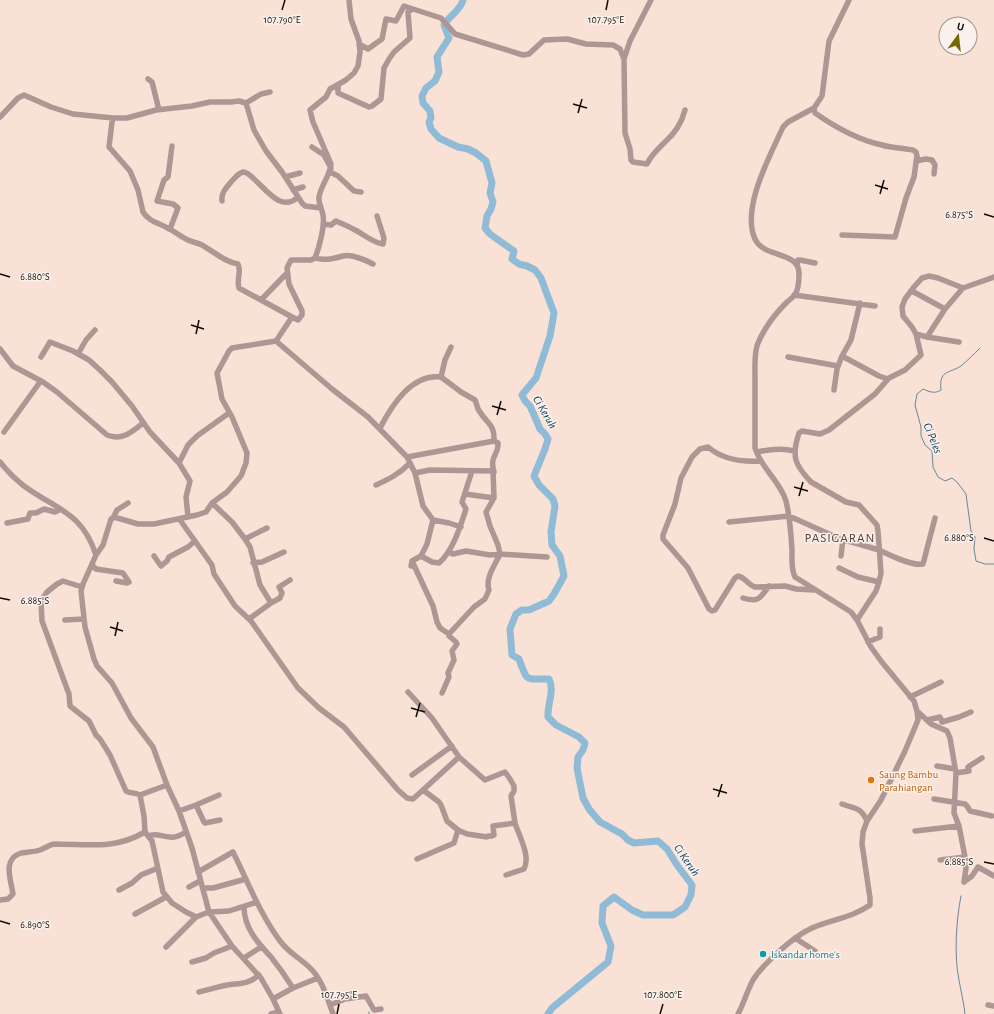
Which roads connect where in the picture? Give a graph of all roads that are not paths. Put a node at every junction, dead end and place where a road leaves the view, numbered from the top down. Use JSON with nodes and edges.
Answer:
{"nodes":[{"id":1,"x":349,"y":0,"type":"edge"},
{"id":2,"x":651,"y":0,"type":"edge"},
{"id":3,"x":849,"y":0,"type":"edge"},
{"id":4,"x":412,"y":9,"type":"junction"},
{"id":5,"x":359,"y":44,"type":"junction"},
{"id":6,"x":624,"y":59,"type":"junction"},
{"id":7,"x":148,"y":79,"type":"dead end"},
{"id":8,"x":339,"y":84,"type":"junction"},
{"id":9,"x":270,"y":92,"type":"dead end"},
{"id":10,"x":246,"y":103,"type":"junction"},
{"id":11,"x":814,"y":108,"type":"junction"},
{"id":12,"x":159,"y":110,"type":"junction"},
{"id":13,"x":685,"y":110,"type":"dead end"},
{"id":14,"x":0,"y":117,"type":"edge"},
{"id":15,"x":113,"y":118,"type":"junction"},
{"id":16,"x":172,"y":146,"type":"dead end"},
{"id":17,"x":312,"y":147,"type":"dead end"},
{"id":18,"x":916,"y":161,"type":"junction"},
{"id":19,"x":330,"y":170,"type":"junction"},
{"id":20,"x":300,"y":174,"type":"dead end"},
{"id":21,"x":934,"y":174,"type":"dead end"},
{"id":22,"x":285,"y":177,"type":"junction"},
{"id":23,"x":303,"y":186,"type":"dead end"},
{"id":24,"x":293,"y":190,"type":"junction"},
{"id":25,"x":361,"y":192,"type":"dead end"},
{"id":26,"x":298,"y":197,"type":"junction"},
{"id":27,"x":222,"y":201,"type":"dead end"},
{"id":28,"x":321,"y":208,"type":"junction"},
{"id":29,"x":377,"y":216,"type":"dead end"},
{"id":30,"x":324,"y":224,"type":"junction"},
{"id":31,"x":170,"y":229,"type":"junction"},
{"id":32,"x":842,"y":235,"type":"dead end"},
{"id":33,"x":315,"y":258,"type":"junction"},
{"id":34,"x":815,"y":263,"type":"dead end"},
{"id":35,"x":373,"y":264,"type":"dead end"},
{"id":36,"x":797,"y":265,"type":"junction"},
{"id":37,"x":287,"y":273,"type":"junction"},
{"id":38,"x":994,"y":277,"type":"edge"},
{"id":39,"x":963,"y":288,"type":"junction"},
{"id":40,"x":912,"y":291,"type":"junction"},
{"id":41,"x":794,"y":295,"type":"junction"},
{"id":42,"x":261,"y":300,"type":"junction"},
{"id":43,"x":860,"y":303,"type":"junction"},
{"id":44,"x":875,"y":306,"type":"dead end"},
{"id":45,"x":945,"y":309,"type":"junction"},
{"id":46,"x":292,"y":317,"type":"junction"},
{"id":47,"x":95,"y":330,"type":"dead end"},
{"id":48,"x":916,"y":334,"type":"junction"},
{"id":49,"x":927,"y":337,"type":"junction"},
{"id":50,"x":276,"y":341,"type":"junction"},
{"id":51,"x":959,"y":342,"type":"dead end"},
{"id":52,"x":451,"y":347,"type":"dead end"},
{"id":53,"x":0,"y":349,"type":"edge"},
{"id":54,"x":78,"y":354,"type":"junction"},
{"id":55,"x":842,"y":356,"type":"junction"},
{"id":56,"x":41,"y":357,"type":"dead end"},
{"id":57,"x":788,"y":357,"type":"dead end"},
{"id":58,"x":838,"y":366,"type":"junction"},
{"id":59,"x":441,"y":377,"type":"junction"},
{"id":60,"x":888,"y":379,"type":"junction"},
{"id":61,"x":40,"y":382,"type":"junction"},
{"id":62,"x":834,"y":390,"type":"dead end"},
{"id":63,"x":229,"y":413,"type":"junction"},
{"id":64,"x":143,"y":423,"type":"junction"},
{"id":65,"x":380,"y":428,"type":"junction"},
{"id":66,"x":4,"y":432,"type":"dead end"},
{"id":67,"x":494,"y":441,"type":"junction"},
{"id":68,"x":795,"y":451,"type":"junction"},
{"id":69,"x":757,"y":452,"type":"junction"},
{"id":70,"x":407,"y":457,"type":"junction"},
{"id":71,"x":760,"y":461,"type":"junction"},
{"id":72,"x":0,"y":462,"type":"edge"},
{"id":73,"x":179,"y":463,"type":"junction"},
{"id":74,"x":409,"y":464,"type":"junction"},
{"id":75,"x":472,"y":471,"type":"junction"},
{"id":76,"x":494,"y":472,"type":"junction"},
{"id":77,"x":415,"y":473,"type":"junction"},
{"id":78,"x":376,"y":486,"type":"dead end"},
{"id":79,"x":465,"y":494,"type":"junction"},
{"id":80,"x":494,"y":498,"type":"junction"},
{"id":81,"x":128,"y":503,"type":"dead end"},
{"id":82,"x":212,"y":503,"type":"junction"},
{"id":83,"x":61,"y":508,"type":"junction"},
{"id":84,"x":789,"y":516,"type":"junction"},
{"id":85,"x":112,"y":518,"type":"junction"},
{"id":86,"x":188,"y":518,"type":"junction"},
{"id":87,"x":936,"y":518,"type":"dead end"},
{"id":88,"x":180,"y":520,"type":"junction"},
{"id":89,"x":433,"y":520,"type":"junction"},
{"id":90,"x":729,"y":522,"type":"dead end"},
{"id":91,"x":7,"y":523,"type":"dead end"},
{"id":92,"x":461,"y":527,"type":"junction"},
{"id":93,"x":267,"y":528,"type":"dead end"},
{"id":94,"x":245,"y":539,"type":"junction"},
{"id":95,"x":843,"y":540,"type":"junction"},
{"id":96,"x":195,"y":541,"type":"junction"},
{"id":97,"x":879,"y":550,"type":"junction"},
{"id":98,"x":284,"y":552,"type":"dead end"},
{"id":99,"x":449,"y":552,"type":"junction"},
{"id":100,"x":500,"y":554,"type":"junction"},
{"id":101,"x":96,"y":555,"type":"junction"},
{"id":102,"x":154,"y":556,"type":"dead end"},
{"id":103,"x":421,"y":556,"type":"junction"},
{"id":104,"x":841,"y":556,"type":"dead end"},
{"id":105,"x":547,"y":557,"type":"dead end"},
{"id":106,"x":253,"y":563,"type":"junction"},
{"id":107,"x":92,"y":565,"type":"junction"},
{"id":108,"x":839,"y":568,"type":"dead end"},
{"id":109,"x":136,"y":577,"type":"dead end"},
{"id":110,"x":116,"y":580,"type":"dead end"},
{"id":111,"x":290,"y":580,"type":"dead end"},
{"id":112,"x":129,"y":582,"type":"junction"},
{"id":113,"x":879,"y":582,"type":"junction"},
{"id":114,"x":770,"y":586,"type":"junction"},
{"id":115,"x":82,"y":587,"type":"junction"},
{"id":116,"x":816,"y":590,"type":"junction"},
{"id":117,"x":743,"y":598,"type":"dead end"},
{"id":118,"x":271,"y":602,"type":"junction"},
{"id":119,"x":84,"y":619,"type":"junction"},
{"id":120,"x":249,"y":619,"type":"junction"},
{"id":121,"x":65,"y":620,"type":"dead end"},
{"id":122,"x":857,"y":620,"type":"junction"},
{"id":123,"x":880,"y":629,"type":"dead end"},
{"id":124,"x":449,"y":634,"type":"junction"},
{"id":125,"x":868,"y":642,"type":"junction"},
{"id":126,"x":941,"y":682,"type":"dead end"},
{"id":127,"x":408,"y":692,"type":"dead end"},
{"id":128,"x":442,"y":693,"type":"dead end"},
{"id":129,"x":910,"y":697,"type":"junction"},
{"id":130,"x":917,"y":710,"type":"junction"},
{"id":131,"x":971,"y":712,"type":"dead end"},
{"id":132,"x":927,"y":720,"type":"junction"},
{"id":133,"x":452,"y":746,"type":"junction"},
{"id":134,"x":459,"y":757,"type":"junction"},
{"id":135,"x":982,"y":758,"type":"dead end"},
{"id":136,"x":937,"y":766,"type":"dead end"},
{"id":137,"x":955,"y":771,"type":"junction"},
{"id":138,"x":412,"y":775,"type":"dead end"},
{"id":139,"x":167,"y":785,"type":"junction"},
{"id":140,"x":423,"y":790,"type":"junction"},
{"id":141,"x":140,"y":795,"type":"junction"},
{"id":142,"x":220,"y":795,"type":"dead end"},
{"id":143,"x":934,"y":799,"type":"dead end"},
{"id":144,"x":955,"y":802,"type":"junction"},
{"id":145,"x":842,"y":804,"type":"dead end"},
{"id":146,"x":196,"y":805,"type":"junction"},
{"id":147,"x":179,"y":811,"type":"junction"},
{"id":148,"x":992,"y":816,"type":"dead end"},
{"id":149,"x":220,"y":820,"type":"dead end"},
{"id":150,"x":867,"y":821,"type":"junction"},
{"id":151,"x":515,"y":823,"type":"junction"},
{"id":152,"x":959,"y":826,"type":"junction"},
{"id":153,"x":458,"y":830,"type":"junction"},
{"id":154,"x":915,"y":831,"type":"dead end"},
{"id":155,"x":186,"y":832,"type":"junction"},
{"id":156,"x":146,"y":834,"type":"junction"},
{"id":157,"x":965,"y":857,"type":"junction"},
{"id":158,"x":417,"y":859,"type":"dead end"},
{"id":159,"x":940,"y":860,"type":"dead end"},
{"id":160,"x":158,"y":868,"type":"junction"},
{"id":161,"x":198,"y":872,"type":"junction"},
{"id":162,"x":506,"y":876,"type":"dead end"},
{"id":163,"x":994,"y":876,"type":"edge"},
{"id":164,"x":246,"y":880,"type":"junction"},
{"id":165,"x":200,"y":881,"type":"junction"},
{"id":166,"x":189,"y":887,"type":"dead end"},
{"id":167,"x":203,"y":888,"type":"junction"},
{"id":168,"x":119,"y":890,"type":"dead end"},
{"id":169,"x":166,"y":897,"type":"junction"},
{"id":170,"x":0,"y":900,"type":"edge"},
{"id":171,"x":257,"y":902,"type":"junction"},
{"id":172,"x":244,"y":907,"type":"junction"},
{"id":173,"x":209,"y":912,"type":"junction"},
{"id":174,"x":135,"y":914,"type":"dead end"},
{"id":175,"x":196,"y":917,"type":"junction"},
{"id":176,"x":795,"y":938,"type":"junction"},
{"id":177,"x":232,"y":946,"type":"junction"},
{"id":178,"x":166,"y":947,"type":"dead end"},
{"id":179,"x":261,"y":947,"type":"junction"},
{"id":180,"x":815,"y":951,"type":"dead end"},
{"id":181,"x":244,"y":958,"type":"junction"},
{"id":182,"x":192,"y":962,"type":"dead end"},
{"id":183,"x":259,"y":974,"type":"junction"},
{"id":184,"x":318,"y":978,"type":"junction"},
{"id":185,"x":293,"y":988,"type":"junction"},
{"id":186,"x":199,"y":992,"type":"dead end"},
{"id":187,"x":273,"y":999,"type":"junction"},
{"id":188,"x":330,"y":1005,"type":"junction"},
{"id":189,"x":382,"y":1009,"type":"dead end"},
{"id":190,"x":279,"y":1013,"type":"edge"},
{"id":191,"x":331,"y":1013,"type":"edge"},
{"id":192,"x":271,"y":1014,"type":"edge"},
{"id":193,"x":738,"y":1014,"type":"edge"}],
"edges":[{"from":1,"to":5,"type":"street"},
{"from":2,"to":6,"type":"street"},
{"from":3,"to":11,"type":"street"},
{"from":4,"to":5,"type":"street"},
{"from":4,"to":6,"type":"street"},
{"from":4,"to":8,"type":"street"},
{"from":5,"to":8,"type":"street"},
{"from":6,"to":13,"type":"street"},
{"from":7,"to":12,"type":"street"},
{"from":8,"to":19,"type":"street"},
{"from":9,"to":10,"type":"street"},
{"from":10,"to":12,"type":"street"},
{"from":10,"to":22,"type":"street"},
{"from":11,"to":18,"type":"street"},
{"from":11,"to":36,"type":"street"},
{"from":12,"to":15,"type":"street"},
{"from":14,"to":15,"type":"street"},
{"from":15,"to":31,"type":"street"},
{"from":16,"to":31,"type":"street"},
{"from":17,"to":19,"type":"street"},
{"from":18,"to":21,"type":"street"},
{"from":18,"to":32,"type":"street"},
{"from":19,"to":25,"type":"street"},
{"from":19,"to":28,"type":"street"},
{"from":20,"to":22,"type":"street"},
{"from":22,"to":24,"type":"street"},
{"from":23,"to":24,"type":"street"},
{"from":24,"to":26,"type":"street"},
{"from":26,"to":27,"type":"street"},
{"from":26,"to":28,"type":"street"},
{"from":28,"to":30,"type":"street"},
{"from":29,"to":30,"type":"street"},
{"from":30,"to":33,"type":"street"},
{"from":31,"to":42,"type":"street"},
{"from":33,"to":35,"type":"street"},
{"from":33,"to":37,"type":"street"},
{"from":34,"to":36,"type":"street"},
{"from":36,"to":41,"type":"street"},
{"from":37,"to":42,"type":"street"},
{"from":37,"to":46,"type":"street"},
{"from":38,"to":39,"type":"street"},
{"from":39,"to":40,"type":"street"},
{"from":39,"to":45,"type":"street"},
{"from":40,"to":45,"type":"street"},
{"from":40,"to":48,"type":"street"},
{"from":41,"to":43,"type":"street"},
{"from":41,"to":69,"type":"street"},
{"from":42,"to":46,"type":"street"},
{"from":43,"to":44,"type":"street"},
{"from":43,"to":55,"type":"street"},
{"from":45,"to":49,"type":"street"},
{"from":46,"to":50,"type":"street"},
{"from":47,"to":54,"type":"street"},
{"from":48,"to":49,"type":"street"},
{"from":48,"to":60,"type":"street"},
{"from":49,"to":51,"type":"street"},
{"from":50,"to":63,"type":"street"},
{"from":50,"to":65,"type":"street"},
{"from":52,"to":59,"type":"street"},
{"from":53,"to":61,"type":"street"},
{"from":54,"to":56,"type":"street"},
{"from":54,"to":64,"type":"street"},
{"from":55,"to":58,"type":"street"},
{"from":55,"to":60,"type":"street"},
{"from":57,"to":58,"type":"street"},
{"from":58,"to":62,"type":"street"},
{"from":59,"to":65,"type":"street"},
{"from":59,"to":67,"type":"street"},
{"from":60,"to":68,"type":"street"},
{"from":61,"to":64,"type":"street"},
{"from":61,"to":66,"type":"street"},
{"from":63,"to":73,"type":"street"},
{"from":63,"to":82,"type":"street"},
{"from":64,"to":73,"type":"street"},
{"from":65,"to":70,"type":"street"},
{"from":67,"to":70,"type":"street"},
{"from":67,"to":76,"type":"street"},
{"from":68,"to":69,"type":"street"},
{"from":68,"to":97,"type":"street"},
{"from":69,"to":71,"type":"street"},
{"from":70,"to":74,"type":"street"},
{"from":71,"to":84,"type":"street"},
{"from":71,"to":114,"type":"street"},
{"from":72,"to":83,"type":"street"},
{"from":73,"to":86,"type":"street"},
{"from":74,"to":77,"type":"street"},
{"from":74,"to":78,"type":"street"},
{"from":75,"to":76,"type":"street"},
{"from":75,"to":77,"type":"street"},
{"from":75,"to":79,"type":"street"},
{"from":76,"to":80,"type":"street"},
{"from":77,"to":89,"type":"street"},
{"from":79,"to":80,"type":"street"},
{"from":79,"to":92,"type":"street"},
{"from":80,"to":100,"type":"street"},
{"from":81,"to":85,"type":"street"},
{"from":82,"to":86,"type":"street"},
{"from":82,"to":94,"type":"street"},
{"from":83,"to":91,"type":"street"},
{"from":83,"to":101,"type":"street"},
{"from":84,"to":90,"type":"street"},
{"from":84,"to":95,"type":"street"},
{"from":84,"to":116,"type":"street"},
{"from":85,"to":88,"type":"street"},
{"from":85,"to":101,"type":"street"},
{"from":86,"to":88,"type":"street"},
{"from":87,"to":97,"type":"street"},
{"from":88,"to":96,"type":"street"},
{"from":89,"to":92,"type":"street"},
{"from":89,"to":103,"type":"street"},
{"from":92,"to":99,"type":"street"},
{"from":93,"to":94,"type":"street"},
{"from":94,"to":106,"type":"street"},
{"from":95,"to":97,"type":"street"},
{"from":95,"to":104,"type":"street"},
{"from":96,"to":102,"type":"street"},
{"from":96,"to":120,"type":"street"},
{"from":97,"to":113,"type":"street"},
{"from":98,"to":106,"type":"street"},
{"from":99,"to":100,"type":"street"},
{"from":99,"to":103,"type":"street"},
{"from":100,"to":105,"type":"street"},
{"from":100,"to":124,"type":"street"},
{"from":101,"to":107,"type":"street"},
{"from":103,"to":124,"type":"street"},
{"from":106,"to":118,"type":"street"},
{"from":107,"to":112,"type":"street"},
{"from":107,"to":115,"type":"street"},
{"from":108,"to":113,"type":"street"},
{"from":109,"to":112,"type":"street"},
{"from":110,"to":112,"type":"street"},
{"from":111,"to":118,"type":"street"},
{"from":113,"to":122,"type":"street"},
{"from":114,"to":116,"type":"street"},
{"from":114,"to":117,"type":"street"},
{"from":115,"to":119,"type":"street"},
{"from":115,"to":141,"type":"street"},
{"from":116,"to":122,"type":"street"},
{"from":118,"to":120,"type":"street"},
{"from":119,"to":121,"type":"street"},
{"from":119,"to":139,"type":"street"},
{"from":120,"to":140,"type":"street"},
{"from":122,"to":125,"type":"street"},
{"from":123,"to":125,"type":"street"},
{"from":124,"to":128,"type":"street"},
{"from":125,"to":129,"type":"street"},
{"from":126,"to":129,"type":"street"},
{"from":127,"to":133,"type":"street"},
{"from":129,"to":130,"type":"street"},
{"from":130,"to":132,"type":"street"},
{"from":130,"to":150,"type":"street"},
{"from":131,"to":132,"type":"street"},
{"from":132,"to":137,"type":"street"},
{"from":133,"to":134,"type":"street"},
{"from":133,"to":138,"type":"street"},
{"from":134,"to":140,"type":"street"},
{"from":134,"to":151,"type":"street"},
{"from":135,"to":137,"type":"street"},
{"from":136,"to":137,"type":"street"},
{"from":137,"to":144,"type":"street"},
{"from":139,"to":141,"type":"street"},
{"from":139,"to":147,"type":"street"},
{"from":140,"to":153,"type":"street"},
{"from":141,"to":156,"type":"street"},
{"from":142,"to":146,"type":"street"},
{"from":143,"to":144,"type":"street"},
{"from":144,"to":148,"type":"street"},
{"from":144,"to":152,"type":"street"},
{"from":145,"to":150,"type":"street"},
{"from":146,"to":147,"type":"street"},
{"from":146,"to":149,"type":"street"},
{"from":147,"to":155,"type":"street"},
{"from":150,"to":176,"type":"street"},
{"from":151,"to":153,"type":"street"},
{"from":151,"to":162,"type":"street"},
{"from":152,"to":154,"type":"street"},
{"from":152,"to":157,"type":"street"},
{"from":153,"to":158,"type":"street"},
{"from":155,"to":156,"type":"street"},
{"from":155,"to":161,"type":"street"},
{"from":156,"to":160,"type":"street"},
{"from":156,"to":170,"type":"street"},
{"from":157,"to":159,"type":"street"},
{"from":157,"to":163,"type":"street"},
{"from":160,"to":168,"type":"street"},
{"from":160,"to":169,"type":"street"},
{"from":161,"to":164,"type":"street"},
{"from":161,"to":165,"type":"street"},
{"from":164,"to":167,"type":"street"},
{"from":164,"to":171,"type":"street"},
{"from":165,"to":166,"type":"street"},
{"from":165,"to":167,"type":"street"},
{"from":167,"to":173,"type":"street"},
{"from":169,"to":174,"type":"street"},
{"from":169,"to":175,"type":"street"},
{"from":171,"to":172,"type":"street"},
{"from":171,"to":184,"type":"street"},
{"from":172,"to":173,"type":"street"},
{"from":172,"to":179,"type":"street"},
{"from":173,"to":175,"type":"street"},
{"from":173,"to":177,"type":"street"},
{"from":175,"to":178,"type":"street"},
{"from":176,"to":180,"type":"street"},
{"from":176,"to":193,"type":"street"},
{"from":177,"to":181,"type":"street"},
{"from":177,"to":182,"type":"street"},
{"from":179,"to":181,"type":"street"},
{"from":179,"to":185,"type":"street"},
{"from":181,"to":183,"type":"street"},
{"from":183,"to":186,"type":"street"},
{"from":183,"to":187,"type":"street"},
{"from":184,"to":185,"type":"street"},
{"from":184,"to":188,"type":"street"},
{"from":185,"to":187,"type":"street"},
{"from":187,"to":190,"type":"street"},
{"from":188,"to":189,"type":"street"},
{"from":188,"to":191,"type":"street"},
{"from":190,"to":192,"type":"street"}]}
